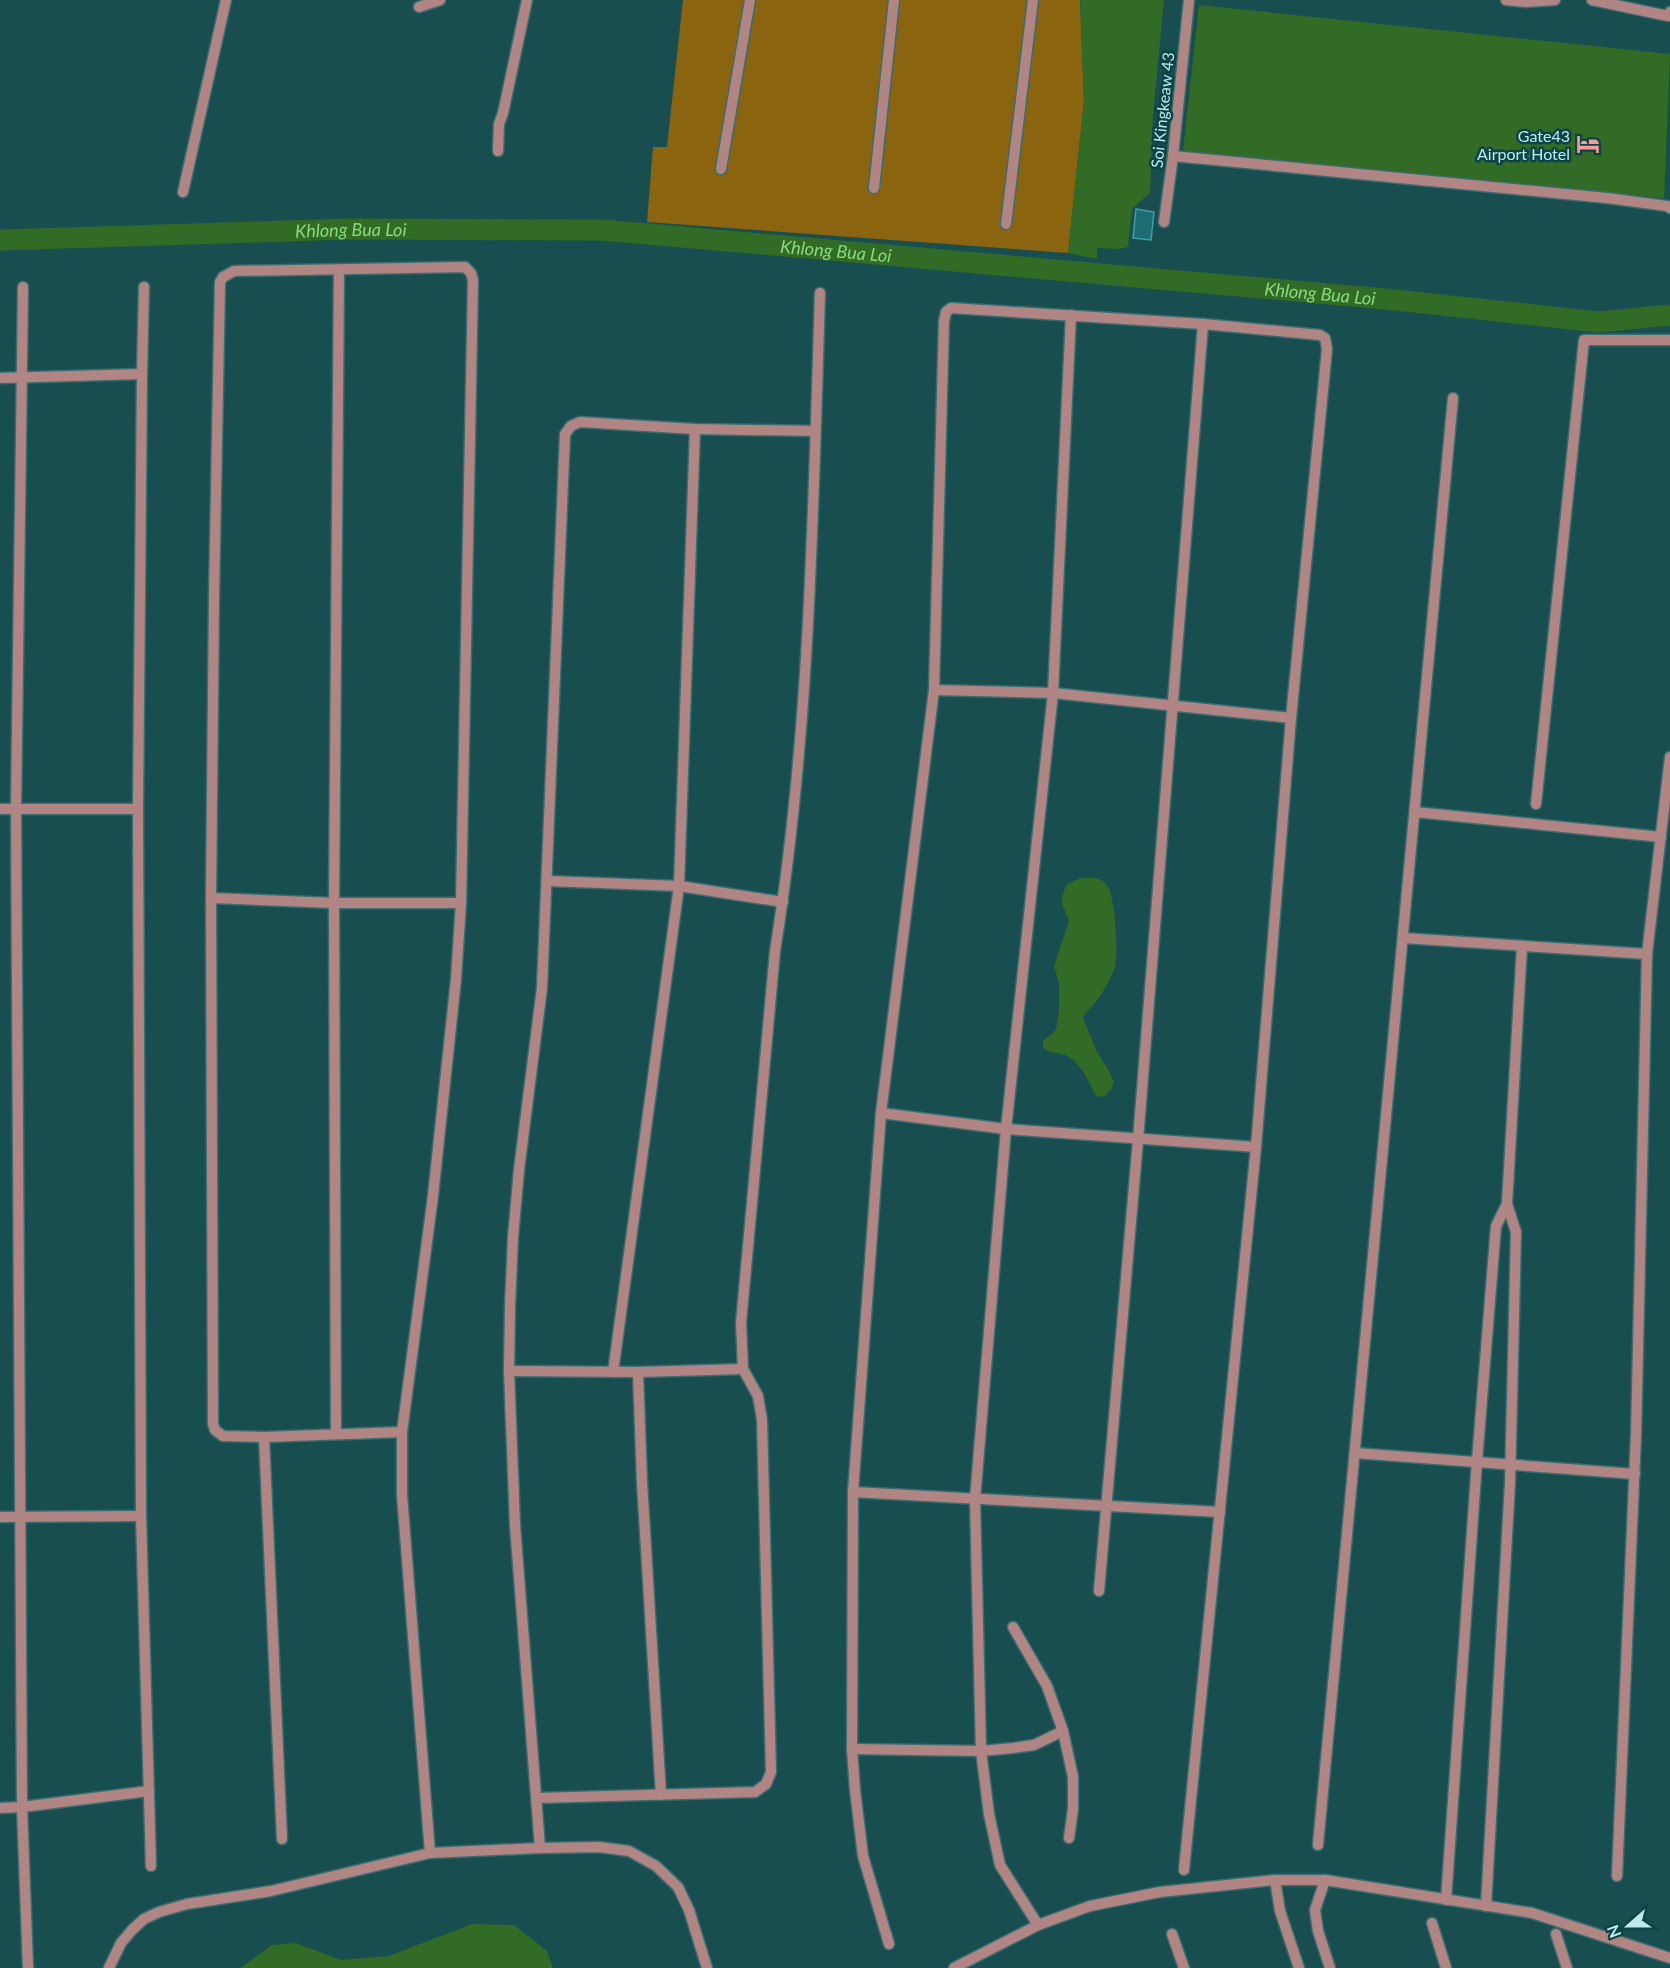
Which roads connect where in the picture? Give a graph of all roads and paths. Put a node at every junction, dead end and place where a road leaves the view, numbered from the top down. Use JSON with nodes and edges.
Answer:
{"nodes":[{"id":1,"x":226,"y":0,"type":"edge"},
{"id":2,"x":440,"y":0,"type":"edge"},
{"id":3,"x":527,"y":0,"type":"edge"},
{"id":4,"x":750,"y":0,"type":"edge"},
{"id":5,"x":894,"y":0,"type":"edge"},
{"id":6,"x":1033,"y":0,"type":"edge"},
{"id":7,"x":1189,"y":0,"type":"edge"},
{"id":8,"x":1506,"y":0,"type":"edge"},
{"id":9,"x":1555,"y":0,"type":"edge"},
{"id":10,"x":1592,"y":0,"type":"edge"},
{"id":11,"x":419,"y":8,"type":"dead end"},
{"id":12,"x":1670,"y":12,"type":"edge"},
{"id":13,"x":498,"y":151,"type":"dead end"},
{"id":14,"x":1173,"y":156,"type":"junction"},
{"id":15,"x":721,"y":169,"type":"dead end"},
{"id":16,"x":874,"y":188,"type":"dead end"},
{"id":17,"x":183,"y":192,"type":"dead end"},
{"id":18,"x":1670,"y":208,"type":"edge"},
{"id":19,"x":1164,"y":222,"type":"dead end"},
{"id":20,"x":1006,"y":224,"type":"dead end"},
{"id":21,"x":339,"y":270,"type":"junction"},
{"id":22,"x":23,"y":287,"type":"dead end"},
{"id":23,"x":144,"y":287,"type":"dead end"},
{"id":24,"x":820,"y":293,"type":"dead end"},
{"id":25,"x":1071,"y":315,"type":"junction"},
{"id":26,"x":1203,"y":324,"type":"junction"},
{"id":27,"x":1670,"y":339,"type":"edge"},
{"id":28,"x":142,"y":374,"type":"junction"},
{"id":29,"x":21,"y":377,"type":"junction"},
{"id":30,"x":0,"y":378,"type":"edge"},
{"id":31,"x":1453,"y":398,"type":"dead end"},
{"id":32,"x":695,"y":429,"type":"junction"},
{"id":33,"x":815,"y":431,"type":"junction"},
{"id":34,"x":934,"y":690,"type":"junction"},
{"id":35,"x":1053,"y":693,"type":"junction"},
{"id":36,"x":1172,"y":707,"type":"junction"},
{"id":37,"x":1291,"y":718,"type":"junction"},
{"id":38,"x":1670,"y":757,"type":"edge"},
{"id":39,"x":1536,"y":804,"type":"dead end"},
{"id":40,"x":0,"y":809,"type":"edge"},
{"id":41,"x":16,"y":809,"type":"junction"},
{"id":42,"x":138,"y":809,"type":"junction"},
{"id":43,"x":1415,"y":812,"type":"junction"},
{"id":44,"x":1661,"y":837,"type":"junction"},
{"id":45,"x":548,"y":881,"type":"junction"},
{"id":46,"x":679,"y":886,"type":"junction"},
{"id":47,"x":211,"y":898,"type":"junction"},
{"id":48,"x":783,"y":902,"type":"junction"},
{"id":49,"x":334,"y":903,"type":"junction"},
{"id":50,"x":461,"y":903,"type":"junction"},
{"id":51,"x":1403,"y":938,"type":"junction"},
{"id":52,"x":1522,"y":946,"type":"junction"},
{"id":53,"x":1647,"y":954,"type":"junction"},
{"id":54,"x":881,"y":1113,"type":"junction"},
{"id":55,"x":1006,"y":1129,"type":"junction"},
{"id":56,"x":1138,"y":1140,"type":"junction"},
{"id":57,"x":1256,"y":1147,"type":"junction"},
{"id":58,"x":1507,"y":1204,"type":"junction"},
{"id":59,"x":743,"y":1369,"type":"junction"},
{"id":60,"x":509,"y":1371,"type":"junction"},
{"id":61,"x":613,"y":1372,"type":"junction"},
{"id":62,"x":638,"y":1372,"type":"junction"},
{"id":63,"x":402,"y":1431,"type":"junction"},
{"id":64,"x":336,"y":1434,"type":"junction"},
{"id":65,"x":264,"y":1437,"type":"junction"},
{"id":66,"x":1355,"y":1453,"type":"junction"},
{"id":67,"x":1476,"y":1461,"type":"junction"},
{"id":68,"x":1511,"y":1464,"type":"junction"},
{"id":69,"x":1635,"y":1474,"type":"junction"},
{"id":70,"x":853,"y":1492,"type":"junction"},
{"id":71,"x":975,"y":1499,"type":"junction"},
{"id":72,"x":1105,"y":1506,"type":"junction"},
{"id":73,"x":1220,"y":1512,"type":"junction"},
{"id":74,"x":141,"y":1516,"type":"junction"},
{"id":75,"x":0,"y":1517,"type":"edge"},
{"id":76,"x":22,"y":1517,"type":"junction"},
{"id":77,"x":1099,"y":1591,"type":"dead end"},
{"id":78,"x":1013,"y":1627,"type":"dead end"},
{"id":79,"x":1064,"y":1731,"type":"junction"},
{"id":80,"x":852,"y":1749,"type":"junction"},
{"id":81,"x":981,"y":1750,"type":"junction"},
{"id":82,"x":148,"y":1791,"type":"junction"},
{"id":83,"x":661,"y":1795,"type":"junction"},
{"id":84,"x":537,"y":1798,"type":"junction"},
{"id":85,"x":0,"y":1808,"type":"edge"},
{"id":86,"x":22,"y":1808,"type":"junction"},
{"id":87,"x":1068,"y":1838,"type":"dead end"},
{"id":88,"x":282,"y":1839,"type":"dead end"},
{"id":89,"x":1318,"y":1845,"type":"dead end"},
{"id":90,"x":540,"y":1848,"type":"junction"},
{"id":91,"x":430,"y":1853,"type":"junction"},
{"id":92,"x":151,"y":1866,"type":"dead end"},
{"id":93,"x":1184,"y":1870,"type":"dead end"},
{"id":94,"x":1617,"y":1876,"type":"dead end"},
{"id":95,"x":1275,"y":1880,"type":"junction"},
{"id":96,"x":1325,"y":1880,"type":"junction"},
{"id":97,"x":1446,"y":1900,"type":"junction"},
{"id":98,"x":1486,"y":1906,"type":"junction"},
{"id":99,"x":1432,"y":1923,"type":"dead end"},
{"id":100,"x":1038,"y":1925,"type":"junction"},
{"id":101,"x":1172,"y":1934,"type":"dead end"},
{"id":102,"x":1556,"y":1934,"type":"dead end"},
{"id":103,"x":889,"y":1944,"type":"dead end"},
{"id":104,"x":1670,"y":1958,"type":"edge"},
{"id":105,"x":27,"y":1968,"type":"edge"},
{"id":106,"x":109,"y":1968,"type":"edge"},
{"id":107,"x":707,"y":1968,"type":"edge"},
{"id":108,"x":954,"y":1968,"type":"edge"},
{"id":109,"x":1184,"y":1968,"type":"edge"},
{"id":110,"x":1299,"y":1968,"type":"edge"},
{"id":111,"x":1330,"y":1968,"type":"edge"},
{"id":112,"x":1446,"y":1968,"type":"edge"},
{"id":113,"x":1567,"y":1968,"type":"edge"}],
"edges":[{"from":1,"to":17,"type":"street"},
{"from":2,"to":11,"type":"street"},
{"from":3,"to":13,"type":"street"},
{"from":4,"to":15,"type":"street"},
{"from":5,"to":16,"type":"street"},
{"from":6,"to":20,"type":"street"},
{"from":7,"to":14,"type":"street","name":"Soi Kingkeaw 43"},
{"from":8,"to":9,"type":"street"},
{"from":10,"to":12,"type":"street"},
{"from":14,"to":18,"type":"street"},
{"from":14,"to":19,"type":"street","name":"Soi Kingkeaw 43"},
{"from":21,"to":47,"type":"street"},
{"from":21,"to":49,"type":"street"},
{"from":21,"to":50,"type":"street"},
{"from":22,"to":29,"type":"street"},
{"from":23,"to":28,"type":"street"},
{"from":24,"to":33,"type":"street"},
{"from":25,"to":26,"type":"street"},
{"from":25,"to":34,"type":"street"},
{"from":25,"to":35,"type":"street"},
{"from":26,"to":36,"type":"street"},
{"from":26,"to":37,"type":"street"},
{"from":27,"to":39,"type":"street"},
{"from":28,"to":29,"type":"street"},
{"from":28,"to":42,"type":"street"},
{"from":29,"to":30,"type":"street"},
{"from":29,"to":41,"type":"street"},
{"from":31,"to":43,"type":"street"},
{"from":32,"to":33,"type":"street"},
{"from":32,"to":45,"type":"street"},
{"from":32,"to":46,"type":"street"},
{"from":33,"to":48,"type":"street"},
{"from":34,"to":35,"type":"street"},
{"from":34,"to":54,"type":"street"},
{"from":35,"to":36,"type":"street"},
{"from":35,"to":55,"type":"street"},
{"from":36,"to":37,"type":"street"},
{"from":36,"to":56,"type":"street"},
{"from":37,"to":57,"type":"street"},
{"from":38,"to":44,"type":"street"},
{"from":40,"to":41,"type":"street"},
{"from":41,"to":42,"type":"street"},
{"from":41,"to":76,"type":"street"},
{"from":42,"to":74,"type":"street"},
{"from":43,"to":44,"type":"street"},
{"from":43,"to":51,"type":"street"},
{"from":44,"to":53,"type":"street"},
{"from":45,"to":46,"type":"street"},
{"from":45,"to":60,"type":"street"},
{"from":46,"to":48,"type":"street"},
{"from":46,"to":61,"type":"street"},
{"from":47,"to":49,"type":"street"},
{"from":47,"to":65,"type":"street"},
{"from":48,"to":59,"type":"street"},
{"from":49,"to":50,"type":"street"},
{"from":49,"to":64,"type":"street"},
{"from":50,"to":63,"type":"street"},
{"from":51,"to":52,"type":"street"},
{"from":51,"to":66,"type":"street"},
{"from":52,"to":53,"type":"street"},
{"from":52,"to":58,"type":"street"},
{"from":53,"to":69,"type":"street"},
{"from":54,"to":55,"type":"street"},
{"from":54,"to":70,"type":"street"},
{"from":55,"to":56,"type":"street"},
{"from":55,"to":71,"type":"street"},
{"from":56,"to":57,"type":"street"},
{"from":56,"to":72,"type":"street"},
{"from":57,"to":73,"type":"street"},
{"from":58,"to":67,"type":"street"},
{"from":58,"to":68,"type":"street"},
{"from":59,"to":62,"type":"street"},
{"from":59,"to":83,"type":"street"},
{"from":60,"to":61,"type":"street"},
{"from":60,"to":84,"type":"street"},
{"from":61,"to":62,"type":"street"},
{"from":62,"to":83,"type":"street"},
{"from":63,"to":64,"type":"street"},
{"from":63,"to":91,"type":"street"},
{"from":64,"to":65,"type":"street"},
{"from":65,"to":88,"type":"street"},
{"from":66,"to":67,"type":"street"},
{"from":66,"to":89,"type":"street"},
{"from":67,"to":68,"type":"street"},
{"from":67,"to":97,"type":"street"},
{"from":68,"to":69,"type":"street"},
{"from":68,"to":98,"type":"street"},
{"from":69,"to":94,"type":"street"},
{"from":70,"to":71,"type":"street"},
{"from":70,"to":80,"type":"street"},
{"from":71,"to":72,"type":"street"},
{"from":71,"to":81,"type":"street"},
{"from":72,"to":73,"type":"street"},
{"from":72,"to":77,"type":"street"},
{"from":73,"to":93,"type":"street"},
{"from":74,"to":76,"type":"street"},
{"from":74,"to":82,"type":"street"},
{"from":75,"to":76,"type":"street"},
{"from":76,"to":86,"type":"street"},
{"from":78,"to":79,"type":"street"},
{"from":79,"to":81,"type":"street"},
{"from":79,"to":87,"type":"street"},
{"from":80,"to":81,"type":"street"},
{"from":80,"to":103,"type":"street"},
{"from":81,"to":100,"type":"street"},
{"from":82,"to":86,"type":"street"},
{"from":82,"to":92,"type":"street"},
{"from":83,"to":84,"type":"street"},
{"from":84,"to":90,"type":"street"},
{"from":85,"to":86,"type":"street"},
{"from":86,"to":105,"type":"street"},
{"from":90,"to":91,"type":"street"},
{"from":90,"to":107,"type":"street"},
{"from":91,"to":106,"type":"street"},
{"from":95,"to":96,"type":"street"},
{"from":95,"to":100,"type":"street"},
{"from":95,"to":110,"type":"street"},
{"from":96,"to":97,"type":"street"},
{"from":96,"to":111,"type":"street"},
{"from":97,"to":98,"type":"street"},
{"from":98,"to":104,"type":"street"},
{"from":99,"to":112,"type":"street"},
{"from":100,"to":108,"type":"street"},
{"from":101,"to":109,"type":"street"},
{"from":102,"to":113,"type":"street"}]}
